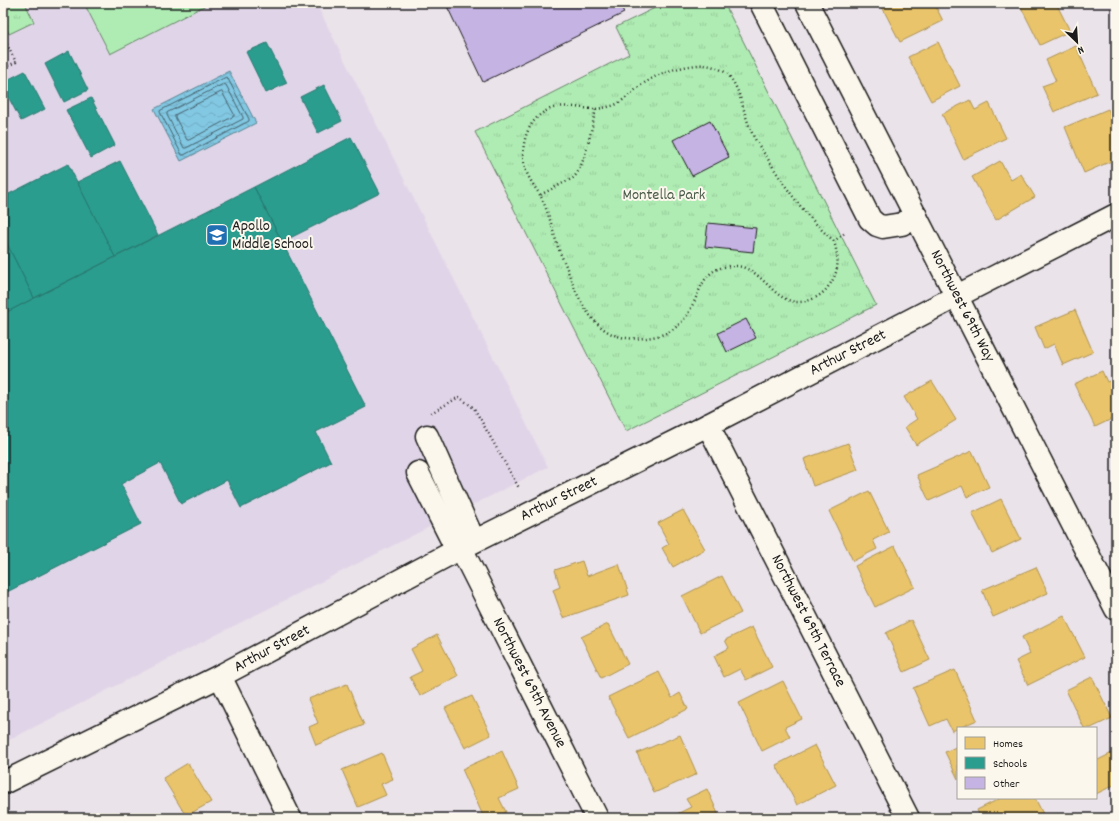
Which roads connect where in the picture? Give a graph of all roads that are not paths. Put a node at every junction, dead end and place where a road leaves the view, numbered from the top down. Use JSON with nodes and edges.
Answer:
{"nodes":[{"id":1,"x":761,"y":3,"type":"edge"},
{"id":2,"x":807,"y":3,"type":"edge"},
{"id":3,"x":1116,"y":215,"type":"edge"},
{"id":4,"x":916,"y":216,"type":"junction"},
{"id":5,"x":957,"y":296,"type":"junction"},
{"id":6,"x":708,"y":425,"type":"junction"},
{"id":7,"x":427,"y":436,"type":"dead end"},
{"id":8,"x":418,"y":473,"type":"dead end"},
{"id":9,"x":464,"y":547,"type":"junction"},
{"id":10,"x":1116,"y":609,"type":"edge"},
{"id":11,"x":220,"y":676,"type":"junction"},
{"id":12,"x":3,"y":783,"type":"edge"},
{"id":13,"x":290,"y":818,"type":"edge"},
{"id":14,"x":597,"y":818,"type":"edge"},
{"id":15,"x":908,"y":818,"type":"edge"}],
"edges":[{"from":1,"to":4,"type":"street"},
{"from":2,"to":4,"type":"street","name":"Northwest 69th Way"},
{"from":3,"to":5,"type":"street","name":"Arthur Street"},
{"from":4,"to":5,"type":"street","name":"Northwest 69th Way"},
{"from":5,"to":6,"type":"street","name":"Arthur Street"},
{"from":5,"to":10,"type":"street","name":"Northwest 69th Way"},
{"from":6,"to":9,"type":"street","name":"Arthur Street"},
{"from":6,"to":15,"type":"street","name":"Northwest 69th Terrace"},
{"from":7,"to":9,"type":"street"},
{"from":8,"to":9,"type":"street"},
{"from":9,"to":11,"type":"street","name":"Arthur Street"},
{"from":9,"to":14,"type":"street","name":"Northwest 69th Avenue"},
{"from":11,"to":12,"type":"street","name":"Arthur Street"},
{"from":11,"to":13,"type":"street"}]}
